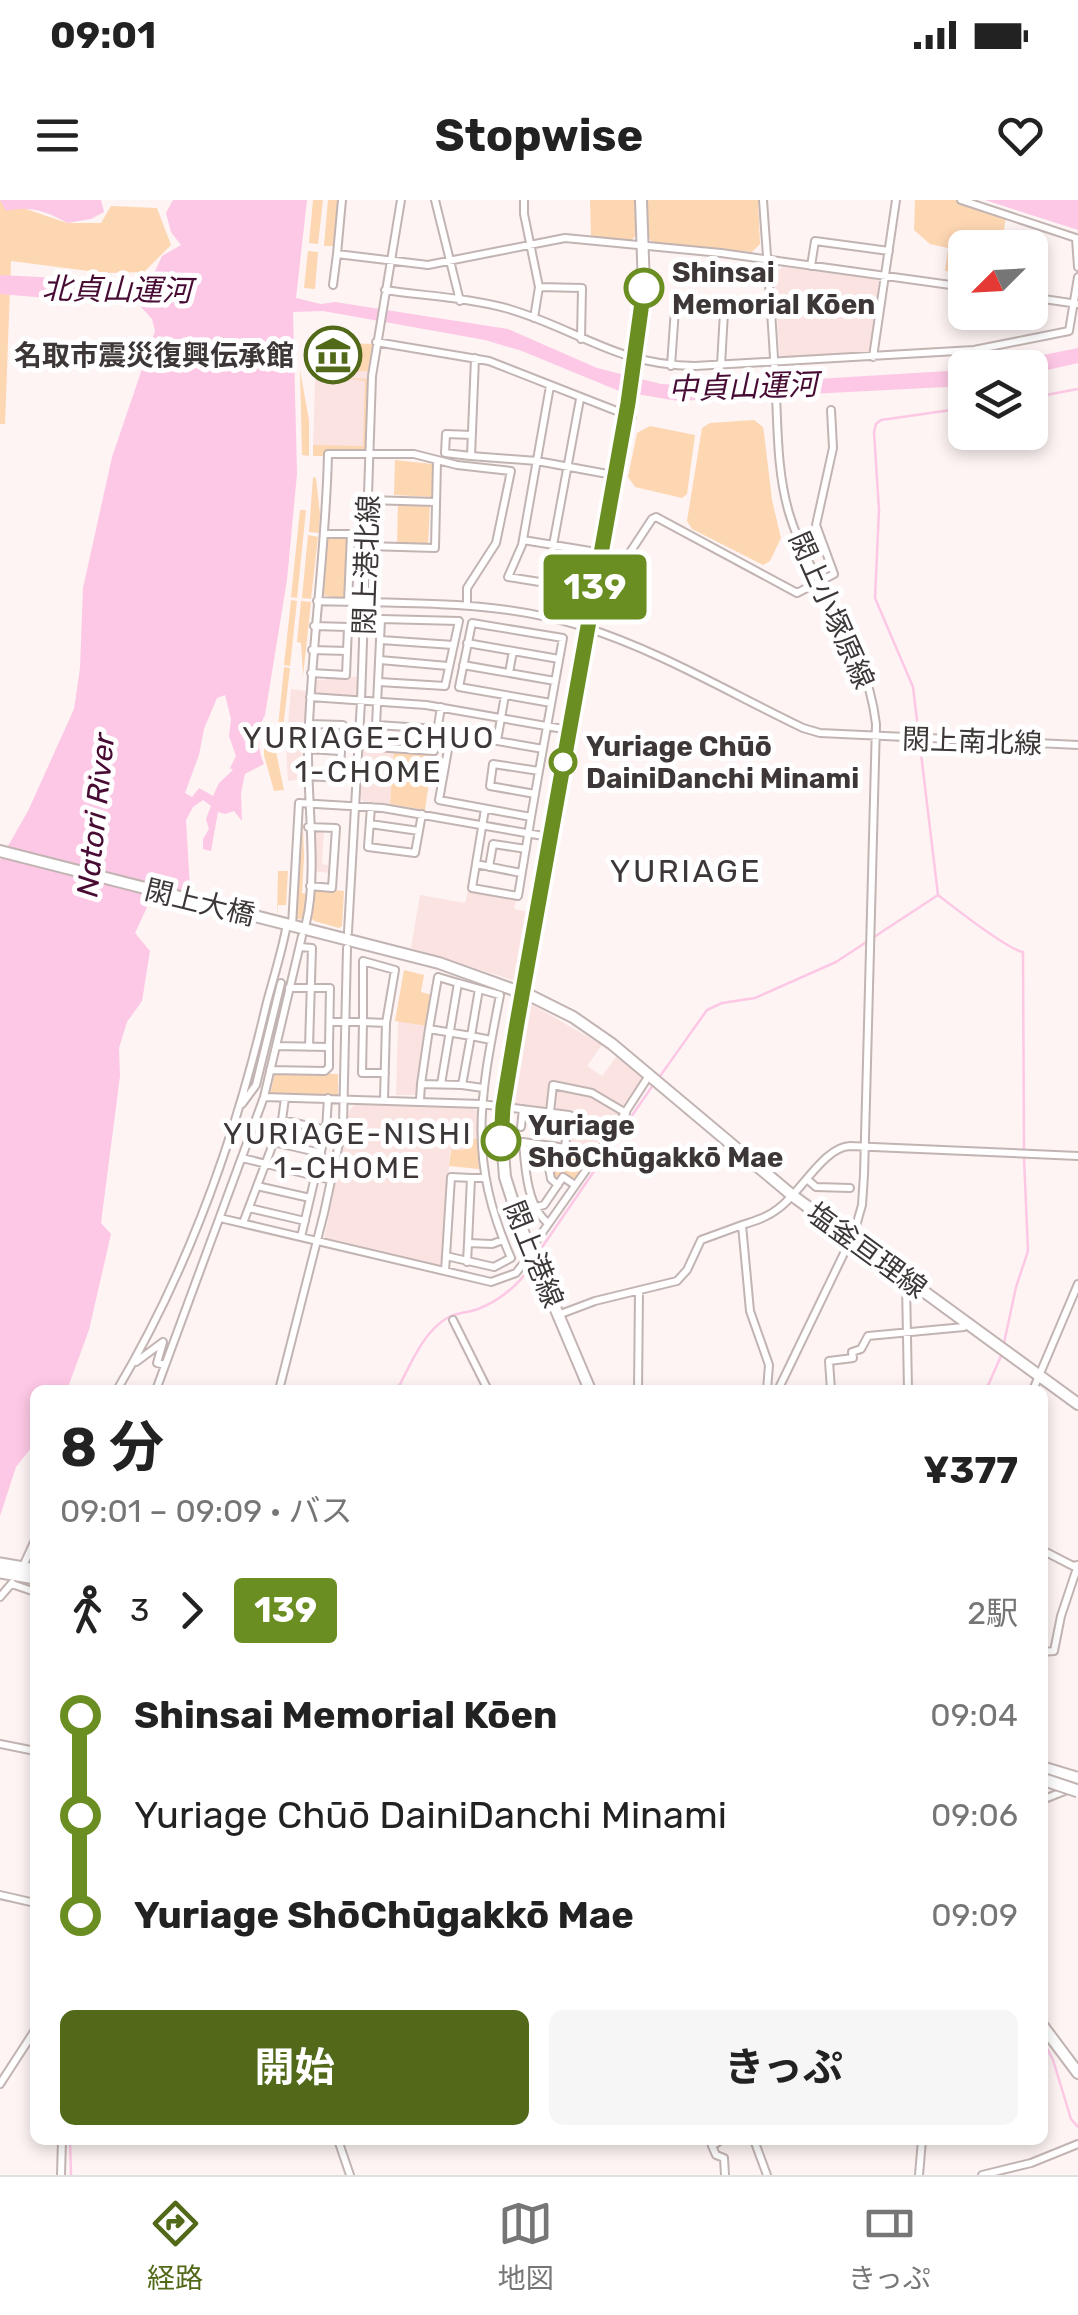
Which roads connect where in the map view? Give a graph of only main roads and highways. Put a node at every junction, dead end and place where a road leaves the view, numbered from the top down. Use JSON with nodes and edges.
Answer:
{"nodes":[{"id":1,"x":641,"y":200,"type":"edge"},
{"id":2,"x":0,"y":850,"type":"edge"},
{"id":3,"x":287,"y":924,"type":"joint"},
{"id":4,"x":522,"y":992,"type":"junction"},
{"id":5,"x":588,"y":1385,"type":"edge"},
{"id":6,"x":1077,"y":1403,"type":"edge"},
{"id":7,"x":30,"y":1562,"type":"edge"},
{"id":8,"x":6,"y":1573,"type":"edge"},
{"id":9,"x":1048,"y":1772,"type":"edge"},
{"id":10,"x":1048,"y":1781,"type":"edge"},
{"id":11,"x":1076,"y":1787,"type":"edge"},
{"id":12,"x":1048,"y":2033,"type":"edge"},
{"id":13,"x":1078,"y":2073,"type":"edge"}],
"edges":[{"from":1,"to":4,"type":"main road","name":"閖上港線"},
{"from":2,"to":3,"type":"main road","name":"閖上大橋"},
{"from":3,"to":4,"type":"main road","name":"塩釜亘理線"},
{"from":4,"to":5,"type":"main road","name":"閖上港線"},
{"from":4,"to":6,"type":"main road","name":"塩釜亘理線"},
{"from":7,"to":8,"type":"highway"},
{"from":9,"to":11,"type":"highway","bridge":true},
{"from":10,"to":11,"type":"highway","bridge":true},
{"from":12,"to":13,"type":"main road"}]}
